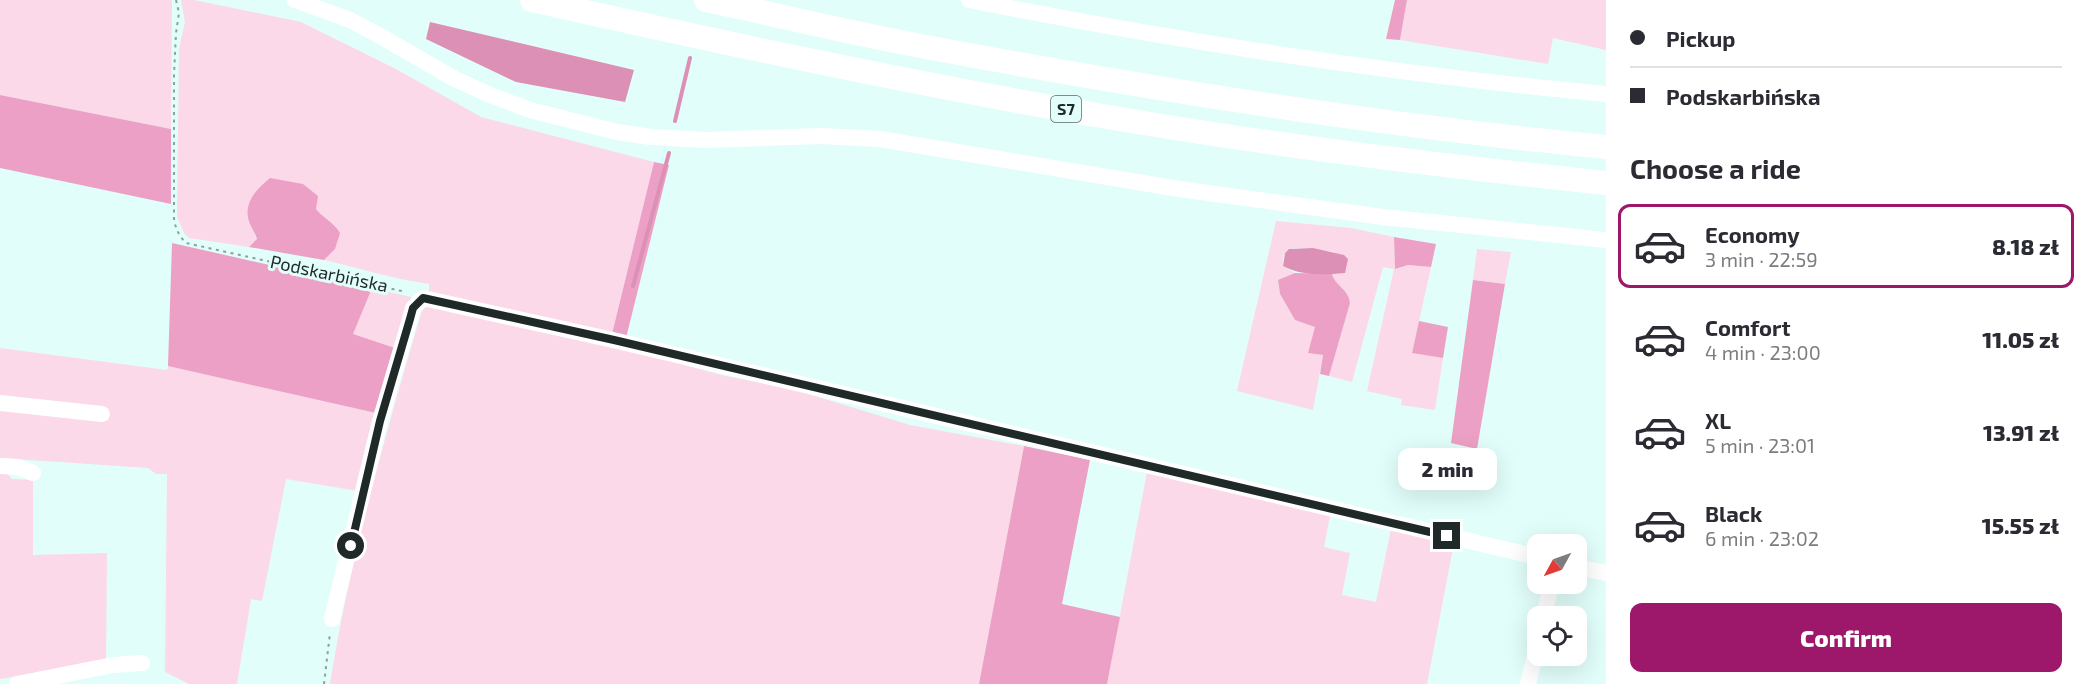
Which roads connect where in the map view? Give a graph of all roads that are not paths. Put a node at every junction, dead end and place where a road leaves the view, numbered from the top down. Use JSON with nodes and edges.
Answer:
{"nodes":[{"id":1,"x":295,"y":0,"type":"edge"},
{"id":2,"x":532,"y":0,"type":"edge"},
{"id":3,"x":706,"y":0,"type":"edge"},
{"id":4,"x":969,"y":0,"type":"edge"},
{"id":5,"x":1606,"y":94,"type":"edge"},
{"id":6,"x":1606,"y":147,"type":"edge"},
{"id":7,"x":1606,"y":183,"type":"edge"},
{"id":8,"x":1606,"y":240,"type":"edge"},
{"id":9,"x":0,"y":403,"type":"edge"},
{"id":10,"x":102,"y":414,"type":"dead end"},
{"id":11,"x":0,"y":466,"type":"edge"},
{"id":12,"x":33,"y":473,"type":"dead end"},
{"id":13,"x":1527,"y":554,"type":"edge"},
{"id":14,"x":1587,"y":569,"type":"edge"},
{"id":15,"x":1606,"y":573,"type":"edge"},
{"id":16,"x":332,"y":619,"type":"road end"},
{"id":17,"x":142,"y":663,"type":"dead end"},
{"id":18,"x":1532,"y":666,"type":"edge"},
{"id":19,"x":17,"y":684,"type":"edge"},
{"id":20,"x":1528,"y":684,"type":"edge"}],
"edges":[{"from":1,"to":8,"type":"street"},
{"from":2,"to":7,"type":"highway","number":"S7"},
{"from":3,"to":6,"type":"highway","number":"S7"},
{"from":4,"to":5,"type":"street"},
{"from":9,"to":10,"type":"street"},
{"from":11,"to":12,"type":"street"},
{"from":13,"to":16,"type":"street"},
{"from":14,"to":15,"type":"street"},
{"from":17,"to":19,"type":"street"},
{"from":18,"to":20,"type":"street"}]}
